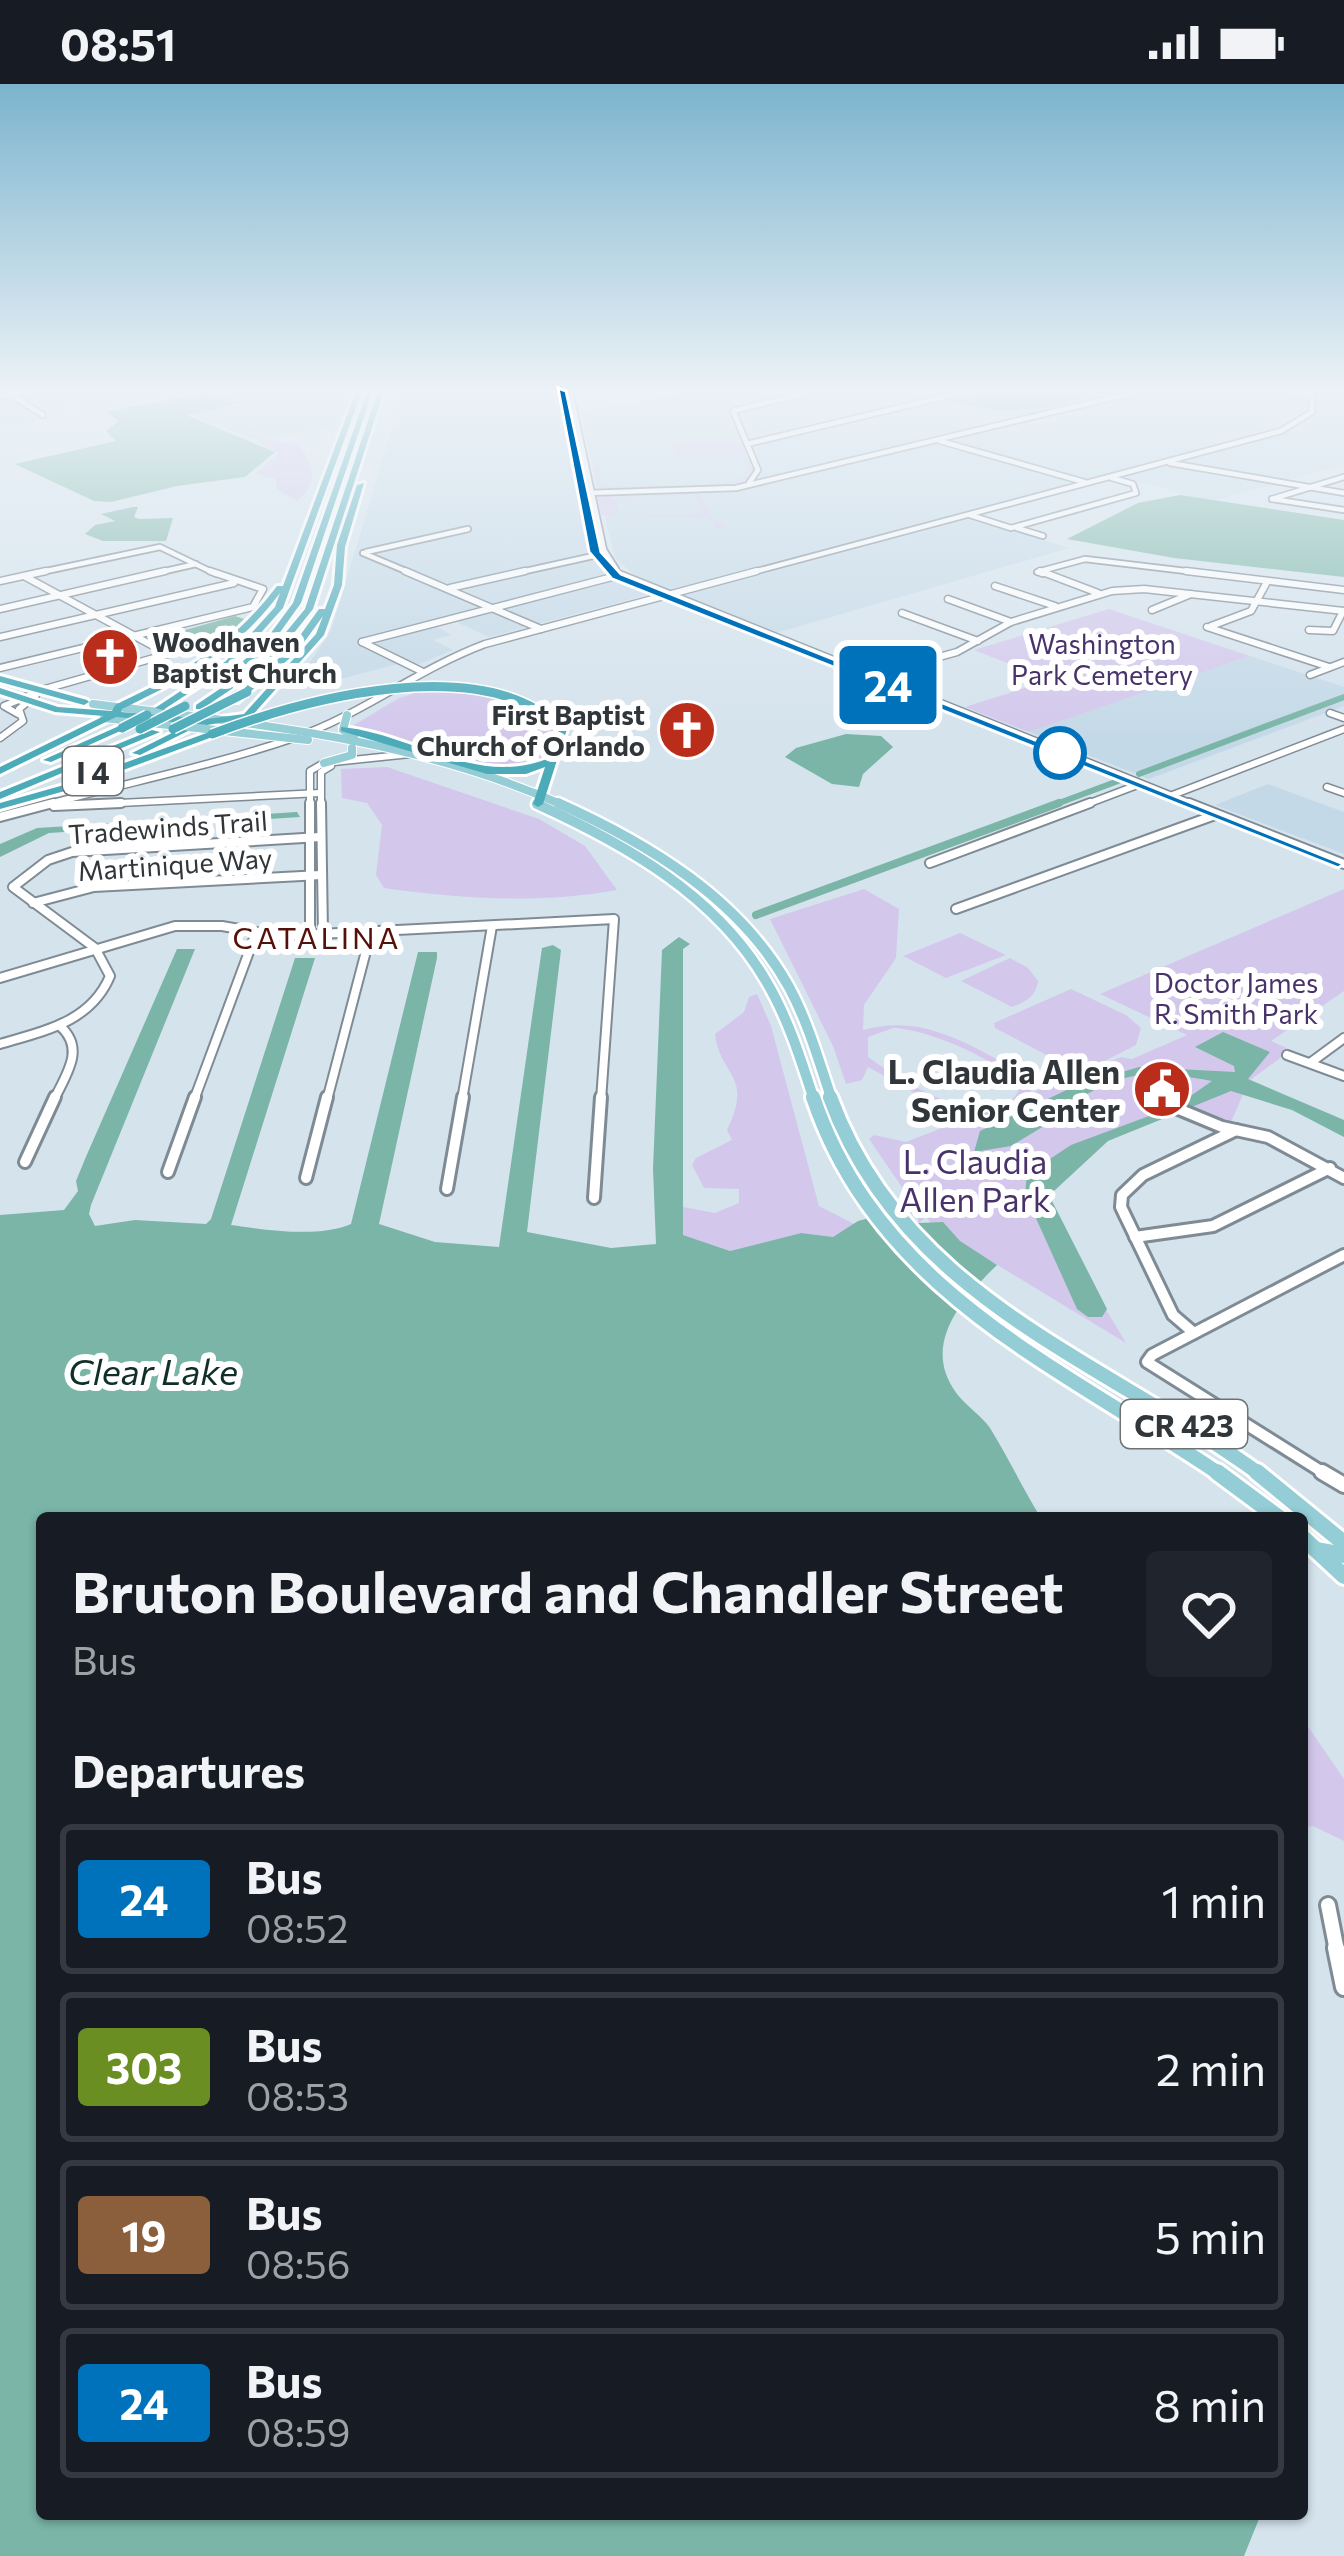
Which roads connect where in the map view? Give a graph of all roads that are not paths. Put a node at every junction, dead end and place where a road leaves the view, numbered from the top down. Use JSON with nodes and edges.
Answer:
{"nodes":[{"id":1,"x":315,"y":506,"type":"edge"},
{"id":2,"x":330,"y":506,"type":"edge"},
{"id":3,"x":345,"y":506,"type":"edge"},
{"id":4,"x":352,"y":506,"type":"edge"},
{"id":5,"x":590,"y":506,"type":"edge"},
{"id":6,"x":592,"y":506,"type":"edge"},
{"id":7,"x":998,"y":506,"type":"edge"},
{"id":8,"x":1088,"y":506,"type":"edge"},
{"id":9,"x":313,"y":512,"type":"junction"},
{"id":10,"x":968,"y":514,"type":"junction"},
{"id":11,"x":1014,"y":527,"type":"junction"},
{"id":12,"x":468,"y":529,"type":"dead end"},
{"id":13,"x":1043,"y":536,"type":"dead end"},
{"id":14,"x":317,"y":544,"type":"junction"},
{"id":15,"x":341,"y":545,"type":"junction"},
{"id":16,"x":596,"y":554,"type":"junction"},
{"id":17,"x":606,"y":554,"type":"junction"},
{"id":18,"x":196,"y":564,"type":"junction"},
{"id":19,"x":294,"y":569,"type":"junction"},
{"id":20,"x":24,"y":576,"type":"junction"},
{"id":21,"x":616,"y":576,"type":"junction"},
{"id":22,"x":0,"y":581,"type":"edge"},
{"id":23,"x":1267,"y":582,"type":"junction"},
{"id":24,"x":234,"y":583,"type":"junction"},
{"id":25,"x":995,"y":586,"type":"dead end"},
{"id":26,"x":447,"y":589,"type":"junction"},
{"id":27,"x":1344,"y":590,"type":"edge"},
{"id":28,"x":1102,"y":594,"type":"junction"},
{"id":29,"x":1191,"y":594,"type":"junction"},
{"id":30,"x":60,"y":595,"type":"junction"},
{"id":31,"x":665,"y":595,"type":"junction"},
{"id":32,"x":948,"y":599,"type":"dead end"},
{"id":33,"x":1257,"y":602,"type":"junction"},
{"id":34,"x":1058,"y":607,"type":"junction"},
{"id":35,"x":493,"y":608,"type":"junction"},
{"id":36,"x":0,"y":609,"type":"edge"},
{"id":37,"x":1152,"y":610,"type":"dead end"},
{"id":38,"x":1344,"y":611,"type":"edge"},
{"id":39,"x":98,"y":614,"type":"junction"},
{"id":40,"x":902,"y":614,"type":"dead end"},
{"id":41,"x":1011,"y":622,"type":"junction"},
{"id":42,"x":541,"y":628,"type":"junction"},
{"id":43,"x":1309,"y":630,"type":"dead end"},
{"id":44,"x":136,"y":635,"type":"junction"},
{"id":45,"x":0,"y":637,"type":"edge"},
{"id":46,"x":978,"y":641,"type":"junction"},
{"id":47,"x":1344,"y":662,"type":"edge"},
{"id":48,"x":1329,"y":667,"type":"junction"},
{"id":49,"x":0,"y":668,"type":"edge"},
{"id":50,"x":421,"y":671,"type":"junction"},
{"id":51,"x":1310,"y":675,"type":"dead end"},
{"id":52,"x":873,"y":677,"type":"junction"},
{"id":53,"x":0,"y":679,"type":"edge"},
{"id":54,"x":3,"y":692,"type":"edge"},
{"id":55,"x":38,"y":692,"type":"junction"},
{"id":56,"x":247,"y":692,"type":"junction"},
{"id":57,"x":145,"y":694,"type":"junction"},
{"id":58,"x":25,"y":700,"type":"junction"},
{"id":59,"x":93,"y":704,"type":"joint"},
{"id":60,"x":4,"y":706,"type":"junction"},
{"id":61,"x":78,"y":707,"type":"junction"},
{"id":62,"x":257,"y":707,"type":"junction"},
{"id":63,"x":55,"y":709,"type":"junction"},
{"id":64,"x":146,"y":710,"type":"joint"},
{"id":65,"x":1330,"y":713,"type":"dead end"},
{"id":66,"x":18,"y":714,"type":"junction"},
{"id":67,"x":347,"y":715,"type":"junction"},
{"id":68,"x":117,"y":717,"type":"junction"},
{"id":69,"x":1344,"y":718,"type":"edge"},
{"id":70,"x":239,"y":719,"type":"junction"},
{"id":71,"x":275,"y":725,"type":"junction"},
{"id":72,"x":90,"y":727,"type":"junction"},
{"id":73,"x":344,"y":728,"type":"junction"},
{"id":74,"x":1344,"y":729,"type":"edge"},
{"id":75,"x":178,"y":730,"type":"junction"},
{"id":76,"x":312,"y":732,"type":"junction"},
{"id":77,"x":264,"y":734,"type":"junction"},
{"id":78,"x":1027,"y":737,"type":"junction"},
{"id":79,"x":296,"y":738,"type":"junction"},
{"id":80,"x":0,"y":739,"type":"edge"},
{"id":81,"x":266,"y":748,"type":"junction"},
{"id":82,"x":352,"y":748,"type":"junction"},
{"id":83,"x":398,"y":755,"type":"junction"},
{"id":84,"x":99,"y":758,"type":"junction"},
{"id":85,"x":552,"y":760,"type":"junction"},
{"id":86,"x":324,"y":763,"type":"junction"},
{"id":87,"x":0,"y":778,"type":"edge"},
{"id":88,"x":1140,"y":784,"type":"junction"},
{"id":89,"x":1327,"y":787,"type":"dead end"},
{"id":90,"x":315,"y":793,"type":"junction"},
{"id":91,"x":1344,"y":793,"type":"edge"},
{"id":92,"x":1173,"y":795,"type":"junction"},
{"id":93,"x":0,"y":796,"type":"edge"},
{"id":94,"x":539,"y":800,"type":"junction"},
{"id":95,"x":44,"y":805,"type":"junction"},
{"id":96,"x":0,"y":806,"type":"edge"},
{"id":97,"x":1220,"y":813,"type":"junction"},
{"id":98,"x":0,"y":817,"type":"edge"},
{"id":99,"x":315,"y":837,"type":"junction"},
{"id":100,"x":1344,"y":861,"type":"edge"},
{"id":101,"x":930,"y":863,"type":"dead end"},
{"id":102,"x":309,"y":875,"type":"junction"},
{"id":103,"x":322,"y":875,"type":"junction"},
{"id":104,"x":33,"y":903,"type":"junction"},
{"id":105,"x":956,"y":909,"type":"dead end"},
{"id":106,"x":492,"y":926,"type":"junction"},
{"id":107,"x":371,"y":932,"type":"junction"},
{"id":108,"x":256,"y":933,"type":"junction"},
{"id":109,"x":323,"y":934,"type":"junction"},
{"id":110,"x":310,"y":935,"type":"junction"},
{"id":111,"x":95,"y":948,"type":"junction"},
{"id":112,"x":0,"y":978,"type":"edge"},
{"id":113,"x":60,"y":1026,"type":"junction"},
{"id":114,"x":1344,"y":1038,"type":"edge"},
{"id":115,"x":0,"y":1045,"type":"edge"},
{"id":116,"x":1287,"y":1055,"type":"dead end"},
{"id":117,"x":1310,"y":1063,"type":"junction"},
{"id":118,"x":1344,"y":1076,"type":"edge"},
{"id":119,"x":1176,"y":1108,"type":"dead end"},
{"id":120,"x":1236,"y":1130,"type":"junction"},
{"id":121,"x":26,"y":1162,"type":"dead end"},
{"id":122,"x":1330,"y":1168,"type":"junction"},
{"id":123,"x":168,"y":1172,"type":"dead end"},
{"id":124,"x":306,"y":1178,"type":"dead end"},
{"id":125,"x":1344,"y":1178,"type":"edge"},
{"id":126,"x":446,"y":1189,"type":"dead end"},
{"id":127,"x":594,"y":1198,"type":"dead end"},
{"id":128,"x":1135,"y":1237,"type":"junction"},
{"id":129,"x":1344,"y":1255,"type":"edge"},
{"id":130,"x":1194,"y":1333,"type":"junction"},
{"id":131,"x":1344,"y":1485,"type":"edge"},
{"id":132,"x":1271,"y":1512,"type":"edge"},
{"id":133,"x":1304,"y":1512,"type":"edge"},
{"id":134,"x":1308,"y":1515,"type":"edge"},
{"id":135,"x":1308,"y":1543,"type":"edge"},
{"id":136,"x":1344,"y":1543,"type":"edge"},
{"id":137,"x":1317,"y":1550,"type":"junction"},
{"id":138,"x":1344,"y":1555,"type":"edge"},
{"id":139,"x":1344,"y":1576,"type":"edge"},
{"id":140,"x":1328,"y":1905,"type":"dead end"},
{"id":141,"x":1344,"y":1987,"type":"edge"}],
"edges":[{"from":1,"to":9,"type":"highway","number":"I 4"},
{"from":2,"to":14,"type":"highway"},
{"from":3,"to":84,"type":"highway","bridge":true},
{"from":4,"to":15,"type":"highway","number":"I 4"},
{"from":5,"to":16,"type":"street"},
{"from":6,"to":17,"type":"street"},
{"from":7,"to":10,"type":"street"},
{"from":8,"to":11,"type":"street"},
{"from":9,"to":14,"type":"highway"},
{"from":9,"to":19,"type":"highway","number":"I 4"},
{"from":10,"to":11,"type":"street"},
{"from":10,"to":31,"type":"street"},
{"from":11,"to":13,"type":"street"},
{"from":12,"to":26,"type":"street"},
{"from":14,"to":87,"type":"highway","bridge":true},
{"from":15,"to":56,"type":"highway","number":"I 4"},
{"from":15,"to":62,"type":"highway"},
{"from":16,"to":17,"type":"street"},
{"from":16,"to":21,"type":"street"},
{"from":16,"to":26,"type":"street"},
{"from":17,"to":31,"type":"street"},
{"from":18,"to":20,"type":"street"},
{"from":18,"to":24,"type":"street"},
{"from":18,"to":30,"type":"street"},
{"from":19,"to":57,"type":"highway"},
{"from":19,"to":68,"type":"highway","number":"I 4","bridge":true},
{"from":20,"to":22,"type":"street"},
{"from":20,"to":30,"type":"street"},
{"from":21,"to":31,"type":"street"},
{"from":21,"to":35,"type":"street"},
{"from":23,"to":27,"type":"street"},
{"from":23,"to":28,"type":"street"},
{"from":23,"to":33,"type":"street"},
{"from":24,"to":39,"type":"street"},
{"from":24,"to":44,"type":"street"},
{"from":25,"to":34,"type":"street"},
{"from":26,"to":35,"type":"street"},
{"from":28,"to":29,"type":"street"},
{"from":28,"to":34,"type":"street"},
{"from":29,"to":33,"type":"street"},
{"from":29,"to":37,"type":"street"},
{"from":30,"to":36,"type":"street"},
{"from":30,"to":39,"type":"street"},
{"from":31,"to":42,"type":"street"},
{"from":31,"to":52,"type":"street"},
{"from":32,"to":41,"type":"street"},
{"from":33,"to":38,"type":"street"},
{"from":33,"to":48,"type":"street"},
{"from":34,"to":41,"type":"street"},
{"from":35,"to":42,"type":"street"},
{"from":35,"to":50,"type":"street"},
{"from":38,"to":43,"type":"street"},
{"from":39,"to":44,"type":"street"},
{"from":39,"to":45,"type":"street"},
{"from":40,"to":46,"type":"street"},
{"from":41,"to":46,"type":"street"},
{"from":42,"to":50,"type":"street"},
{"from":44,"to":49,"type":"street"},
{"from":44,"to":55,"type":"street"},
{"from":46,"to":52,"type":"street"},
{"from":47,"to":48,"type":"street"},
{"from":48,"to":51,"type":"street"},
{"from":50,"to":67,"type":"street"},
{"from":52,"to":78,"type":"street"},
{"from":53,"to":55,"type":"highway","number":"CR 423"},
{"from":54,"to":58,"type":"highway","number":"CR 423"},
{"from":54,"to":60,"type":"highway"},
{"from":55,"to":58,"type":"street"},
{"from":55,"to":61,"type":"highway","number":"CR 423"},
{"from":56,"to":75,"type":"highway","bridge":true},
{"from":56,"to":75,"type":"highway","number":"I 4","bridge":true},
{"from":57,"to":61,"type":"highway"},
{"from":57,"to":68,"type":"highway"},
{"from":58,"to":60,"type":"street"},
{"from":58,"to":63,"type":"highway","number":"CR 423"},
{"from":58,"to":66,"type":"street"},
{"from":59,"to":61,"type":"highway","number":"CR 423"},
{"from":59,"to":68,"type":"main road","number":"CR 423"},
{"from":60,"to":66,"type":"street"},
{"from":61,"to":63,"type":"highway","number":"CR 423"},
{"from":61,"to":68,"type":"highway","number":"CR 423"},
{"from":61,"to":72,"type":"highway"},
{"from":62,"to":70,"type":"highway"},
{"from":62,"to":71,"type":"highway"},
{"from":63,"to":68,"type":"highway"},
{"from":64,"to":68,"type":"highway"},
{"from":64,"to":70,"type":"main road","number":"CR 423"},
{"from":65,"to":69,"type":"street"},
{"from":66,"to":80,"type":"street"},
{"from":67,"to":73,"type":"main road"},
{"from":67,"to":76,"type":"street"},
{"from":68,"to":70,"type":"highway"},
{"from":68,"to":72,"type":"highway"},
{"from":68,"to":77,"type":"main road","number":"CR 423"},
{"from":68,"to":87,"type":"highway","number":"I 4"},
{"from":70,"to":71,"type":"main road","number":"CR 423"},
{"from":71,"to":76,"type":"main road","number":"CR 423"},
{"from":72,"to":87,"type":"highway"},
{"from":73,"to":83,"type":"main road"},
{"from":73,"to":85,"type":"highway"},
{"from":74,"to":92,"type":"street"},
{"from":75,"to":84,"type":"highway"},
{"from":75,"to":96,"type":"highway","number":"I 4"},
{"from":76,"to":79,"type":"street"},
{"from":76,"to":83,"type":"main road","number":"CR 423"},
{"from":77,"to":79,"type":"main road","number":"CR 423"},
{"from":77,"to":81,"type":"main road"},
{"from":78,"to":88,"type":"street"},
{"from":78,"to":92,"type":"street"},
{"from":79,"to":81,"type":"street"},
{"from":79,"to":82,"type":"main road","number":"CR 423"},
{"from":81,"to":95,"type":"street"},
{"from":82,"to":83,"type":"main road","number":"CR 423"},
{"from":82,"to":86,"type":"main road"},
{"from":83,"to":86,"type":"street"},
{"from":83,"to":90,"type":"street"},
{"from":83,"to":94,"type":"main road","number":"CR 423"},
{"from":84,"to":93,"type":"highway"},
{"from":85,"to":94,"type":"highway"},
{"from":85,"to":96,"type":"highway","bridge":true},
{"from":86,"to":90,"type":"street"},
{"from":88,"to":92,"type":"street"},
{"from":88,"to":101,"type":"street"},
{"from":89,"to":91,"type":"street"},
{"from":90,"to":95,"type":"street"},
{"from":90,"to":99,"type":"street"},
{"from":92,"to":97,"type":"street"},
{"from":94,"to":132,"type":"main road","number":"CR 423"},
{"from":94,"to":133,"type":"main road","number":"CR 423"},
{"from":95,"to":98,"type":"street"},
{"from":97,"to":100,"type":"street"},
{"from":97,"to":105,"type":"street"},
{"from":99,"to":102,"type":"street"},
{"from":99,"to":103,"type":"street"},
{"from":99,"to":104,"type":"street","name":"Tradewinds Trail"},
{"from":102,"to":103,"type":"street","name":"Martinique Way"},
{"from":102,"to":104,"type":"street","name":"Martinique Way"},
{"from":102,"to":110,"type":"street"},
{"from":103,"to":109,"type":"street"},
{"from":104,"to":111,"type":"street"},
{"from":106,"to":107,"type":"street"},
{"from":106,"to":126,"type":"street"},
{"from":106,"to":127,"type":"street"},
{"from":107,"to":109,"type":"street"},
{"from":107,"to":124,"type":"street"},
{"from":108,"to":110,"type":"street"},
{"from":108,"to":111,"type":"street"},
{"from":108,"to":123,"type":"street"},
{"from":109,"to":110,"type":"street"},
{"from":111,"to":112,"type":"street"},
{"from":111,"to":113,"type":"street"},
{"from":113,"to":115,"type":"street"},
{"from":113,"to":121,"type":"street"},
{"from":114,"to":117,"type":"street"},
{"from":116,"to":117,"type":"street"},
{"from":117,"to":118,"type":"street"},
{"from":119,"to":120,"type":"street"},
{"from":120,"to":122,"type":"street"},
{"from":120,"to":128,"type":"street"},
{"from":122,"to":125,"type":"street"},
{"from":122,"to":128,"type":"street"},
{"from":128,"to":130,"type":"street"},
{"from":129,"to":130,"type":"street"},
{"from":130,"to":131,"type":"street"},
{"from":134,"to":136,"type":"main road","number":"CR 423"},
{"from":135,"to":137,"type":"main road"},
{"from":137,"to":138,"type":"main road"},
{"from":137,"to":139,"type":"main road"},
{"from":140,"to":141,"type":"street"}]}
